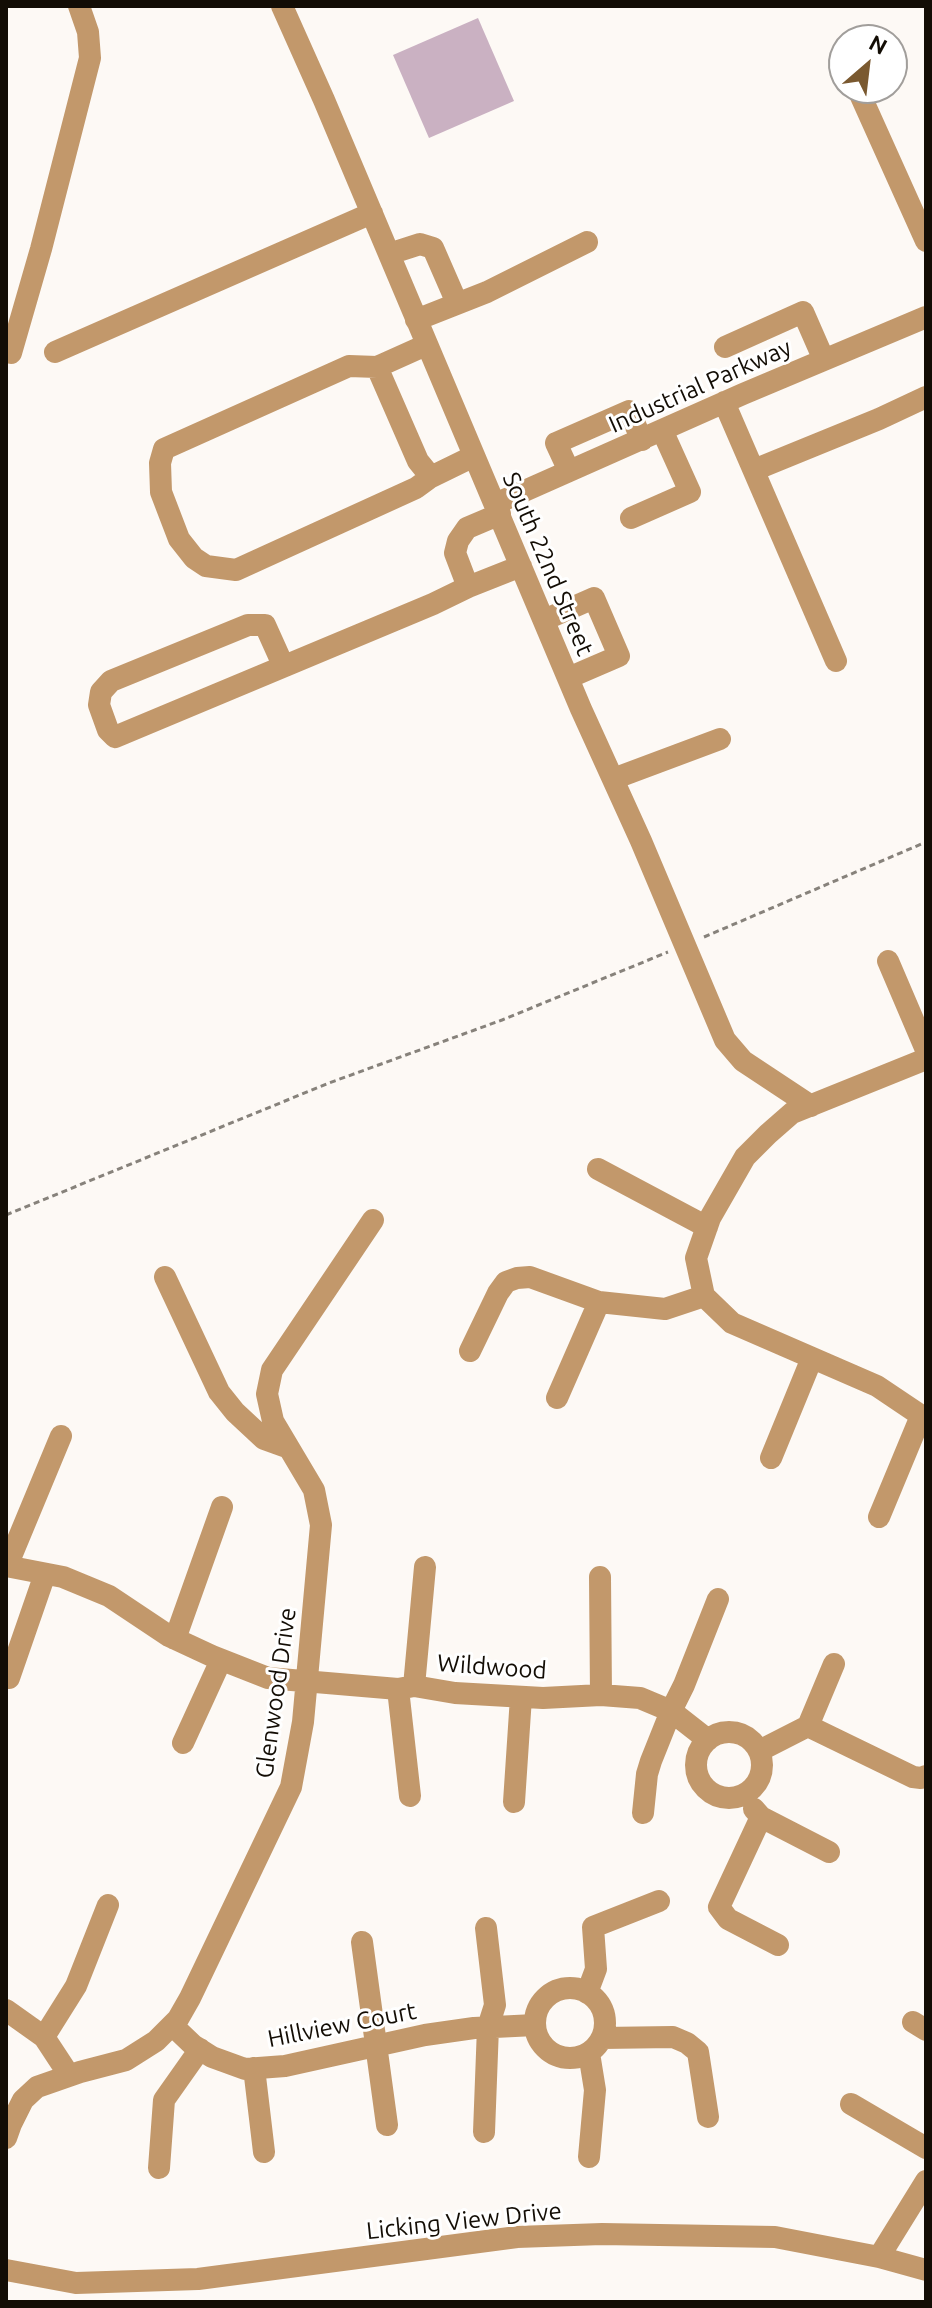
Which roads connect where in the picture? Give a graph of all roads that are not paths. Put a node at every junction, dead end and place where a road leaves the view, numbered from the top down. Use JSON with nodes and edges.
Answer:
{"nodes":[{"id":1,"x":79,"y":6,"type":"edge"},
{"id":2,"x":282,"y":6,"type":"edge"},
{"id":3,"x":864,"y":104,"type":"edge"},
{"id":4,"x":372,"y":213,"type":"junction"},
{"id":5,"x":926,"y":241,"type":"edge"},
{"id":6,"x":587,"y":242,"type":"dead end"},
{"id":7,"x":389,"y":254,"type":"junction"},
{"id":8,"x":457,"y":303,"type":"junction"},
{"id":9,"x":926,"y":317,"type":"edge"},
{"id":10,"x":416,"y":320,"type":"junction"},
{"id":11,"x":426,"y":345,"type":"junction"},
{"id":12,"x":725,"y":347,"type":"dead end"},
{"id":13,"x":55,"y":352,"type":"dead end"},
{"id":14,"x":11,"y":353,"type":"dead end"},
{"id":15,"x":824,"y":360,"type":"junction"},
{"id":16,"x":377,"y":367,"type":"junction"},
{"id":17,"x":926,"y":397,"type":"edge"},
{"id":18,"x":724,"y":402,"type":"junction"},
{"id":19,"x":652,"y":435,"type":"junction"},
{"id":20,"x":474,"y":456,"type":"junction"},
{"id":21,"x":754,"y":470,"type":"junction"},
{"id":22,"x":569,"y":471,"type":"junction"},
{"id":23,"x":431,"y":477,"type":"junction"},
{"id":24,"x":497,"y":509,"type":"junction"},
{"id":25,"x":631,"y":518,"type":"dead end"},
{"id":26,"x":521,"y":566,"type":"junction"},
{"id":27,"x":468,"y":587,"type":"junction"},
{"id":28,"x":544,"y":620,"type":"junction"},
{"id":29,"x":836,"y":661,"type":"dead end"},
{"id":30,"x":283,"y":665,"type":"junction"},
{"id":31,"x":568,"y":678,"type":"junction"},
{"id":32,"x":720,"y":739,"type":"dead end"},
{"id":33,"x":613,"y":779,"type":"junction"},
{"id":34,"x":888,"y":961,"type":"dead end"},
{"id":35,"x":926,"y":1050,"type":"edge"},
{"id":36,"x":926,"y":1059,"type":"edge"},
{"id":37,"x":811,"y":1106,"type":"junction"},
{"id":38,"x":598,"y":1169,"type":"dead end"},
{"id":39,"x":373,"y":1220,"type":"dead end"},
{"id":40,"x":707,"y":1227,"type":"junction"},
{"id":41,"x":165,"y":1277,"type":"dead end"},
{"id":42,"x":704,"y":1296,"type":"junction"},
{"id":43,"x":599,"y":1302,"type":"junction"},
{"id":44,"x":470,"y":1351,"type":"dead end"},
{"id":45,"x":812,"y":1358,"type":"junction"},
{"id":46,"x":557,"y":1398,"type":"dead end"},
{"id":47,"x":924,"y":1418,"type":"edge"},
{"id":48,"x":61,"y":1436,"type":"dead end"},
{"id":49,"x":289,"y":1448,"type":"junction"},
{"id":50,"x":771,"y":1458,"type":"dead end"},
{"id":51,"x":222,"y":1507,"type":"dead end"},
{"id":52,"x":879,"y":1517,"type":"dead end"},
{"id":53,"x":6,"y":1566,"type":"edge"},
{"id":54,"x":425,"y":1567,"type":"dead end"},
{"id":55,"x":45,"y":1574,"type":"junction"},
{"id":56,"x":600,"y":1577,"type":"dead end"},
{"id":57,"x":718,"y":1599,"type":"dead end"},
{"id":58,"x":175,"y":1639,"type":"junction"},
{"id":59,"x":221,"y":1660,"type":"junction"},
{"id":60,"x":834,"y":1664,"type":"dead end"},
{"id":61,"x":9,"y":1678,"type":"dead end"},
{"id":62,"x":308,"y":1681,"type":"junction"},
{"id":63,"x":406,"y":1687,"type":"junction"},
{"id":64,"x":601,"y":1695,"type":"junction"},
{"id":65,"x":521,"y":1697,"type":"junction"},
{"id":66,"x":671,"y":1711,"type":"junction"},
{"id":67,"x":808,"y":1726,"type":"junction"},
{"id":68,"x":708,"y":1740,"type":"junction"},
{"id":69,"x":183,"y":1743,"type":"dead end"},
{"id":70,"x":759,"y":1751,"type":"junction"},
{"id":71,"x":926,"y":1776,"type":"edge"},
{"id":72,"x":743,"y":1795,"type":"junction"},
{"id":73,"x":410,"y":1796,"type":"dead end"},
{"id":74,"x":514,"y":1802,"type":"dead end"},
{"id":75,"x":643,"y":1813,"type":"dead end"},
{"id":76,"x":761,"y":1817,"type":"junction"},
{"id":77,"x":829,"y":1852,"type":"dead end"},
{"id":78,"x":659,"y":1901,"type":"dead end"},
{"id":79,"x":108,"y":1905,"type":"dead end"},
{"id":80,"x":486,"y":1928,"type":"dead end"},
{"id":81,"x":362,"y":1942,"type":"dead end"},
{"id":82,"x":778,"y":1945,"type":"dead end"},
{"id":83,"x":587,"y":1993,"type":"junction"},
{"id":84,"x":6,"y":2010,"type":"edge"},
{"id":85,"x":172,"y":2025,"type":"junction"},
{"id":86,"x":535,"y":2025,"type":"junction"},
{"id":87,"x":488,"y":2027,"type":"junction"},
{"id":88,"x":44,"y":2037,"type":"junction"},
{"id":89,"x":595,"y":2045,"type":"junction"},
{"id":90,"x":374,"y":2046,"type":"junction"},
{"id":91,"x":200,"y":2049,"type":"junction"},
{"id":92,"x":254,"y":2068,"type":"junction"},
{"id":93,"x":69,"y":2075,"type":"junction"},
{"id":94,"x":851,"y":2104,"type":"dead end"},
{"id":95,"x":708,"y":2117,"type":"dead end"},
{"id":96,"x":387,"y":2125,"type":"dead end"},
{"id":97,"x":484,"y":2132,"type":"dead end"},
{"id":98,"x":6,"y":2138,"type":"edge"},
{"id":99,"x":926,"y":2148,"type":"edge"},
{"id":100,"x":264,"y":2152,"type":"dead end"},
{"id":101,"x":589,"y":2157,"type":"dead end"},
{"id":102,"x":159,"y":2168,"type":"dead end"},
{"id":103,"x":926,"y":2181,"type":"edge"},
{"id":104,"x":879,"y":2257,"type":"junction"},
{"id":105,"x":6,"y":2270,"type":"edge"},
{"id":106,"x":926,"y":2270,"type":"edge"}],
"edges":[{"from":1,"to":14,"type":"street"},
{"from":2,"to":4,"type":"street","name":"South 22nd Street"},
{"from":3,"to":5,"type":"street"},
{"from":4,"to":7,"type":"street","name":"South 22nd Street"},
{"from":4,"to":13,"type":"street"},
{"from":6,"to":8,"type":"street"},
{"from":7,"to":8,"type":"street"},
{"from":7,"to":10,"type":"street","name":"South 22nd Street"},
{"from":8,"to":10,"type":"street"},
{"from":9,"to":15,"type":"street","name":"Industrial Parkway"},
{"from":10,"to":11,"type":"street","name":"South 22nd Street"},
{"from":11,"to":16,"type":"street"},
{"from":11,"to":20,"type":"street","name":"South 22nd Street"},
{"from":12,"to":15,"type":"street"},
{"from":15,"to":18,"type":"street","name":"Industrial Parkway"},
{"from":16,"to":23,"type":"street"},
{"from":16,"to":23,"type":"street"},
{"from":17,"to":21,"type":"street"},
{"from":18,"to":19,"type":"street","name":"Industrial Parkway"},
{"from":18,"to":21,"type":"street"},
{"from":19,"to":22,"type":"street","name":"Industrial Parkway"},
{"from":19,"to":22,"type":"street"},
{"from":19,"to":25,"type":"street"},
{"from":20,"to":23,"type":"street"},
{"from":20,"to":24,"type":"street","name":"South 22nd Street"},
{"from":21,"to":29,"type":"street"},
{"from":22,"to":24,"type":"street","name":"Industrial Parkway"},
{"from":24,"to":26,"type":"street","name":"South 22nd Street"},
{"from":24,"to":27,"type":"street","name":"Industrial Parkway"},
{"from":26,"to":27,"type":"street"},
{"from":26,"to":28,"type":"street","name":"South 22nd Street"},
{"from":27,"to":30,"type":"street"},
{"from":28,"to":31,"type":"street","name":"South 22nd Street"},
{"from":28,"to":31,"type":"street"},
{"from":30,"to":30,"type":"street"},
{"from":31,"to":33,"type":"street","name":"South 22nd Street"},
{"from":32,"to":33,"type":"street"},
{"from":33,"to":37,"type":"street","name":"South 22nd Street"},
{"from":34,"to":35,"type":"street"},
{"from":36,"to":37,"type":"street"},
{"from":37,"to":40,"type":"street"},
{"from":38,"to":40,"type":"street"},
{"from":39,"to":49,"type":"street","name":"Glenwood Drive"},
{"from":40,"to":42,"type":"street"},
{"from":41,"to":49,"type":"street"},
{"from":42,"to":43,"type":"street"},
{"from":42,"to":45,"type":"street"},
{"from":43,"to":44,"type":"street"},
{"from":43,"to":46,"type":"street"},
{"from":45,"to":47,"type":"street"},
{"from":45,"to":50,"type":"street"},
{"from":47,"to":52,"type":"street"},
{"from":48,"to":53,"type":"street"},
{"from":49,"to":62,"type":"street","name":"Glenwood Drive"},
{"from":51,"to":58,"type":"street"},
{"from":53,"to":55,"type":"street","name":"Wildwood"},
{"from":54,"to":63,"type":"street"},
{"from":55,"to":58,"type":"street","name":"Wildwood"},
{"from":55,"to":61,"type":"street"},
{"from":56,"to":64,"type":"street"},
{"from":57,"to":66,"type":"street"},
{"from":58,"to":59,"type":"street","name":"Wildwood"},
{"from":59,"to":62,"type":"street","name":"Wildwood"},
{"from":59,"to":69,"type":"street"},
{"from":60,"to":67,"type":"street"},
{"from":62,"to":63,"type":"street","name":"Wildwood"},
{"from":62,"to":85,"type":"street","name":"Glenwood Drive"},
{"from":63,"to":65,"type":"street","name":"Wildwood"},
{"from":63,"to":73,"type":"street"},
{"from":64,"to":65,"type":"street","name":"Wildwood"},
{"from":64,"to":66,"type":"street","name":"Wildwood"},
{"from":65,"to":74,"type":"street"},
{"from":66,"to":68,"type":"street","name":"Wildwood"},
{"from":66,"to":75,"type":"street"},
{"from":67,"to":70,"type":"street"},
{"from":67,"to":71,"type":"street"},
{"from":68,"to":70,"type":"street"},
{"from":68,"to":72,"type":"street"},
{"from":70,"to":72,"type":"street"},
{"from":72,"to":76,"type":"street"},
{"from":76,"to":77,"type":"street"},
{"from":76,"to":82,"type":"street"},
{"from":78,"to":83,"type":"street"},
{"from":79,"to":88,"type":"street"},
{"from":80,"to":87,"type":"street"},
{"from":81,"to":90,"type":"street"},
{"from":83,"to":86,"type":"street"},
{"from":83,"to":89,"type":"street"},
{"from":84,"to":88,"type":"street"},
{"from":85,"to":91,"type":"street","name":"Hillview Court"},
{"from":85,"to":93,"type":"street","name":"Glenwood Drive"},
{"from":86,"to":87,"type":"street","name":"Hillview Court"},
{"from":86,"to":89,"type":"street"},
{"from":87,"to":90,"type":"street","name":"Hillview Court"},
{"from":87,"to":97,"type":"street"},
{"from":88,"to":93,"type":"street"},
{"from":89,"to":95,"type":"street"},
{"from":89,"to":101,"type":"street"},
{"from":90,"to":92,"type":"street","name":"Hillview Court"},
{"from":90,"to":96,"type":"street"},
{"from":91,"to":92,"type":"street","name":"Hillview Court"},
{"from":91,"to":102,"type":"street"},
{"from":92,"to":100,"type":"street"},
{"from":93,"to":98,"type":"street","name":"Glenwood Drive"},
{"from":94,"to":99,"type":"street"},
{"from":103,"to":104,"type":"street"},
{"from":104,"to":105,"type":"street","name":"Licking View Drive"},
{"from":104,"to":106,"type":"street","name":"Licking View Drive"}]}
